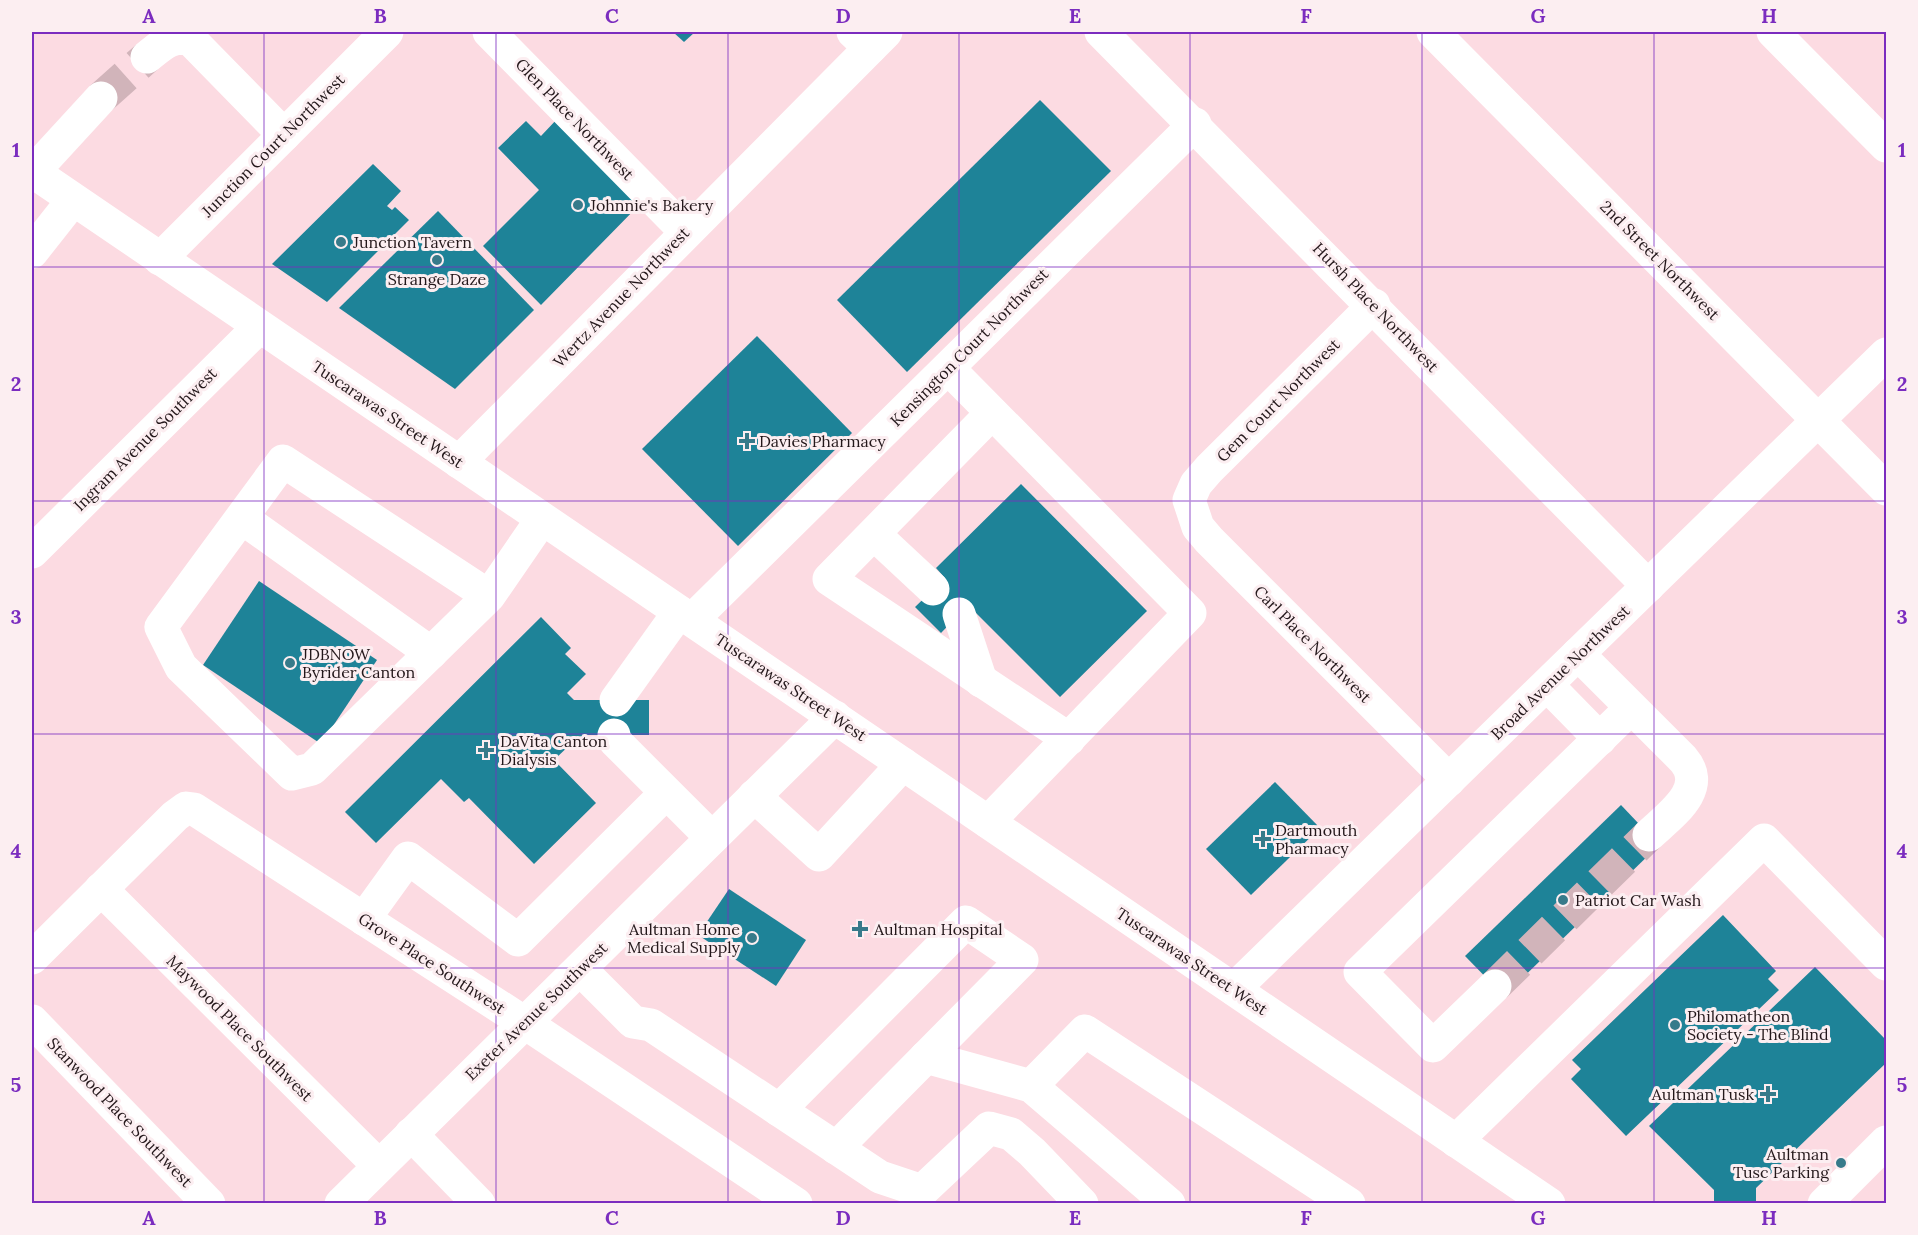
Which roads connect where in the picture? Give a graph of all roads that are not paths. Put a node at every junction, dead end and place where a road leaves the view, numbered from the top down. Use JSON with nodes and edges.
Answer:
{"nodes":[{"id":1,"x":387,"y":32,"type":"edge"},
{"id":2,"x":489,"y":32,"type":"edge"},
{"id":3,"x":1101,"y":32,"type":"edge"},
{"id":4,"x":1433,"y":32,"type":"edge"},
{"id":5,"x":1773,"y":32,"type":"edge"},
{"id":6,"x":870,"y":37,"type":"edge"},
{"id":7,"x":147,"y":57,"type":"tunnel mouth"},
{"id":8,"x":101,"y":98,"type":"tunnel mouth"},
{"id":9,"x":1195,"y":124,"type":"junction"},
{"id":10,"x":284,"y":135,"type":"junction"},
{"id":11,"x":1887,"y":146,"type":"edge"},
{"id":12,"x":32,"y":172,"type":"edge"},
{"id":13,"x":73,"y":200,"type":"junction"},
{"id":14,"x":685,"y":231,"type":"junction"},
{"id":15,"x":32,"y":252,"type":"edge"},
{"id":16,"x":160,"y":259,"type":"junction"},
{"id":17,"x":1374,"y":305,"type":"junction"},
{"id":18,"x":260,"y":327,"type":"junction"},
{"id":19,"x":1887,"y":354,"type":"edge"},
{"id":20,"x":948,"y":368,"type":"junction"},
{"id":21,"x":992,"y":413,"type":"junction"},
{"id":22,"x":1818,"y":420,"type":"junction"},
{"id":23,"x":459,"y":462,"type":"junction"},
{"id":24,"x":1887,"y":489,"type":"edge"},
{"id":25,"x":1189,"y":500,"type":"joint"},
{"id":26,"x":242,"y":518,"type":"junction"},
{"id":27,"x":542,"y":519,"type":"junction"},
{"id":28,"x":874,"y":534,"type":"junction"},
{"id":29,"x":32,"y":552,"type":"edge"},
{"id":30,"x":1648,"y":586,"type":"junction"},
{"id":31,"x":933,"y":590,"type":"dead end"},
{"id":32,"x":489,"y":596,"type":"junction"},
{"id":33,"x":959,"y":615,"type":"dead end"},
{"id":34,"x":685,"y":616,"type":"junction"},
{"id":35,"x":431,"y":652,"type":"junction"},
{"id":36,"x":1578,"y":654,"type":"junction"},
{"id":37,"x":981,"y":681,"type":"junction"},
{"id":38,"x":1547,"y":685,"type":"junction"},
{"id":39,"x":616,"y":700,"type":"dead end"},
{"id":40,"x":1631,"y":708,"type":"junction"},
{"id":41,"x":835,"y":717,"type":"junction"},
{"id":42,"x":614,"y":735,"type":"dead end"},
{"id":43,"x":1069,"y":739,"type":"junction"},
{"id":44,"x":1600,"y":739,"type":"junction"},
{"id":45,"x":903,"y":764,"type":"junction"},
{"id":46,"x":1449,"y":780,"type":"junction"},
{"id":47,"x":666,"y":793,"type":"junction"},
{"id":48,"x":754,"y":796,"type":"junction"},
{"id":49,"x":988,"y":822,"type":"junction"},
{"id":50,"x":1649,"y":835,"type":"tunnel mouth"},
{"id":51,"x":712,"y":838,"type":"junction"},
{"id":52,"x":101,"y":889,"type":"junction"},
{"id":53,"x":364,"y":919,"type":"junction"},
{"id":54,"x":32,"y":958,"type":"edge"},
{"id":55,"x":587,"y":961,"type":"junction"},
{"id":56,"x":1887,"y":964,"type":"edge"},
{"id":57,"x":1495,"y":986,"type":"tunnel mouth"},
{"id":58,"x":1234,"y":989,"type":"junction"},
{"id":59,"x":32,"y":1021,"type":"edge"},
{"id":60,"x":525,"y":1023,"type":"junction"},
{"id":61,"x":926,"y":1057,"type":"junction"},
{"id":62,"x":1031,"y":1086,"type":"junction"},
{"id":63,"x":779,"y":1110,"type":"junction"},
{"id":64,"x":411,"y":1134,"type":"junction"},
{"id":65,"x":1456,"y":1141,"type":"junction"},
{"id":66,"x":1887,"y":1142,"type":"edge"},
{"id":67,"x":842,"y":1152,"type":"junction"},
{"id":68,"x":379,"y":1166,"type":"junction"},
{"id":69,"x":915,"y":1197,"type":"edge"},
{"id":70,"x":1533,"y":1199,"type":"edge"},
{"id":71,"x":209,"y":1203,"type":"edge"},
{"id":72,"x":341,"y":1203,"type":"edge"},
{"id":73,"x":479,"y":1203,"type":"edge"},
{"id":74,"x":796,"y":1203,"type":"edge"},
{"id":75,"x":1082,"y":1203,"type":"edge"},
{"id":76,"x":1169,"y":1203,"type":"edge"},
{"id":77,"x":1349,"y":1203,"type":"edge"},
{"id":78,"x":1824,"y":1203,"type":"edge"}],
"edges":[{"from":1,"to":10,"type":"street","name":"Junction Court Northwest"},
{"from":2,"to":14,"type":"street","name":"Glen Place Northwest"},
{"from":3,"to":9,"type":"street","name":"Hursh Place Northwest"},
{"from":4,"to":22,"type":"street","name":"2nd Street Northwest"},
{"from":5,"to":11,"type":"street"},
{"from":6,"to":14,"type":"street","name":"Wertz Avenue Northwest"},
{"from":7,"to":10,"type":"street"},
{"from":8,"to":12,"type":"street"},
{"from":9,"to":17,"type":"street","name":"Hursh Place Northwest"},
{"from":9,"to":20,"type":"street","name":"Kensington Court Northwest"},
{"from":10,"to":16,"type":"street","name":"Junction Court Northwest"},
{"from":12,"to":13,"type":"street","name":"Tuscarawas Street West"},
{"from":13,"to":15,"type":"street"},
{"from":13,"to":16,"type":"street","name":"Tuscarawas Street West"},
{"from":14,"to":23,"type":"street","name":"Wertz Avenue Northwest"},
{"from":16,"to":18,"type":"street","name":"Tuscarawas Street West"},
{"from":17,"to":25,"type":"street","name":"Gem Court Northwest"},
{"from":17,"to":30,"type":"street","name":"Hursh Place Northwest"},
{"from":18,"to":23,"type":"street","name":"Tuscarawas Street West"},
{"from":18,"to":29,"type":"street","name":"Ingram Avenue Southwest"},
{"from":19,"to":22,"type":"street","name":"Broad Avenue Northwest"},
{"from":20,"to":21,"type":"street"},
{"from":20,"to":34,"type":"street","name":"Kensington Court Northwest"},
{"from":21,"to":28,"type":"street"},
{"from":21,"to":43,"type":"street"},
{"from":22,"to":24,"type":"street","name":"2nd Street Northwest"},
{"from":22,"to":30,"type":"street","name":"Broad Avenue Northwest"},
{"from":23,"to":27,"type":"street","name":"Tuscarawas Street West"},
{"from":25,"to":46,"type":"street","name":"Carl Place Northwest"},
{"from":26,"to":32,"type":"street"},
{"from":26,"to":35,"type":"street"},
{"from":26,"to":35,"type":"street"},
{"from":27,"to":32,"type":"street"},
{"from":27,"to":34,"type":"street","name":"Tuscarawas Street West"},
{"from":28,"to":31,"type":"street"},
{"from":28,"to":37,"type":"street"},
{"from":30,"to":36,"type":"street","name":"Broad Avenue Northwest"},
{"from":32,"to":35,"type":"street"},
{"from":33,"to":37,"type":"street"},
{"from":34,"to":39,"type":"street","name":"Kensington Court Northwest"},
{"from":34,"to":41,"type":"street","name":"Tuscarawas Street West"},
{"from":36,"to":38,"type":"street","name":"Broad Avenue Northwest"},
{"from":36,"to":40,"type":"street"},
{"from":37,"to":43,"type":"street"},
{"from":38,"to":44,"type":"street"},
{"from":38,"to":46,"type":"street","name":"Broad Avenue Northwest"},
{"from":40,"to":44,"type":"street"},
{"from":40,"to":50,"type":"street"},
{"from":41,"to":45,"type":"street","name":"Tuscarawas Street West"},
{"from":41,"to":48,"type":"street","name":"Exeter Avenue Southwest"},
{"from":42,"to":47,"type":"street"},
{"from":43,"to":49,"type":"street"},
{"from":44,"to":57,"type":"street"},
{"from":45,"to":48,"type":"street"},
{"from":45,"to":49,"type":"street","name":"Tuscarawas Street West"},
{"from":46,"to":58,"type":"street","name":"Broad Avenue Northwest"},
{"from":47,"to":51,"type":"street"},
{"from":47,"to":53,"type":"street"},
{"from":48,"to":51,"type":"street","name":"Exeter Avenue Southwest"},
{"from":49,"to":58,"type":"street","name":"Tuscarawas Street West"},
{"from":51,"to":55,"type":"street","name":"Exeter Avenue Southwest"},
{"from":52,"to":53,"type":"street","name":"Grove Place Southwest"},
{"from":52,"to":54,"type":"street"},
{"from":52,"to":68,"type":"street","name":"Maywood Place Southwest"},
{"from":53,"to":60,"type":"street","name":"Grove Place Southwest"},
{"from":55,"to":60,"type":"street","name":"Exeter Avenue Southwest"},
{"from":55,"to":63,"type":"street"},
{"from":56,"to":65,"type":"street"},
{"from":58,"to":65,"type":"street","name":"Tuscarawas Street West"},
{"from":59,"to":71,"type":"street","name":"Stanwood Place Southwest"},
{"from":60,"to":64,"type":"street","name":"Exeter Avenue Southwest"},
{"from":60,"to":74,"type":"street","name":"Grove Place Southwest"},
{"from":61,"to":62,"type":"street"},
{"from":61,"to":63,"type":"street"},
{"from":61,"to":67,"type":"street"},
{"from":62,"to":76,"type":"street"},
{"from":62,"to":77,"type":"street"},
{"from":63,"to":67,"type":"street"},
{"from":64,"to":68,"type":"street","name":"Exeter Avenue Southwest"},
{"from":64,"to":73,"type":"street"},
{"from":65,"to":70,"type":"street","name":"Tuscarawas Street West"},
{"from":66,"to":78,"type":"street"},
{"from":67,"to":69,"type":"street"},
{"from":68,"to":72,"type":"street","name":"Exeter Avenue Southwest"},
{"from":69,"to":75,"type":"street"}]}
